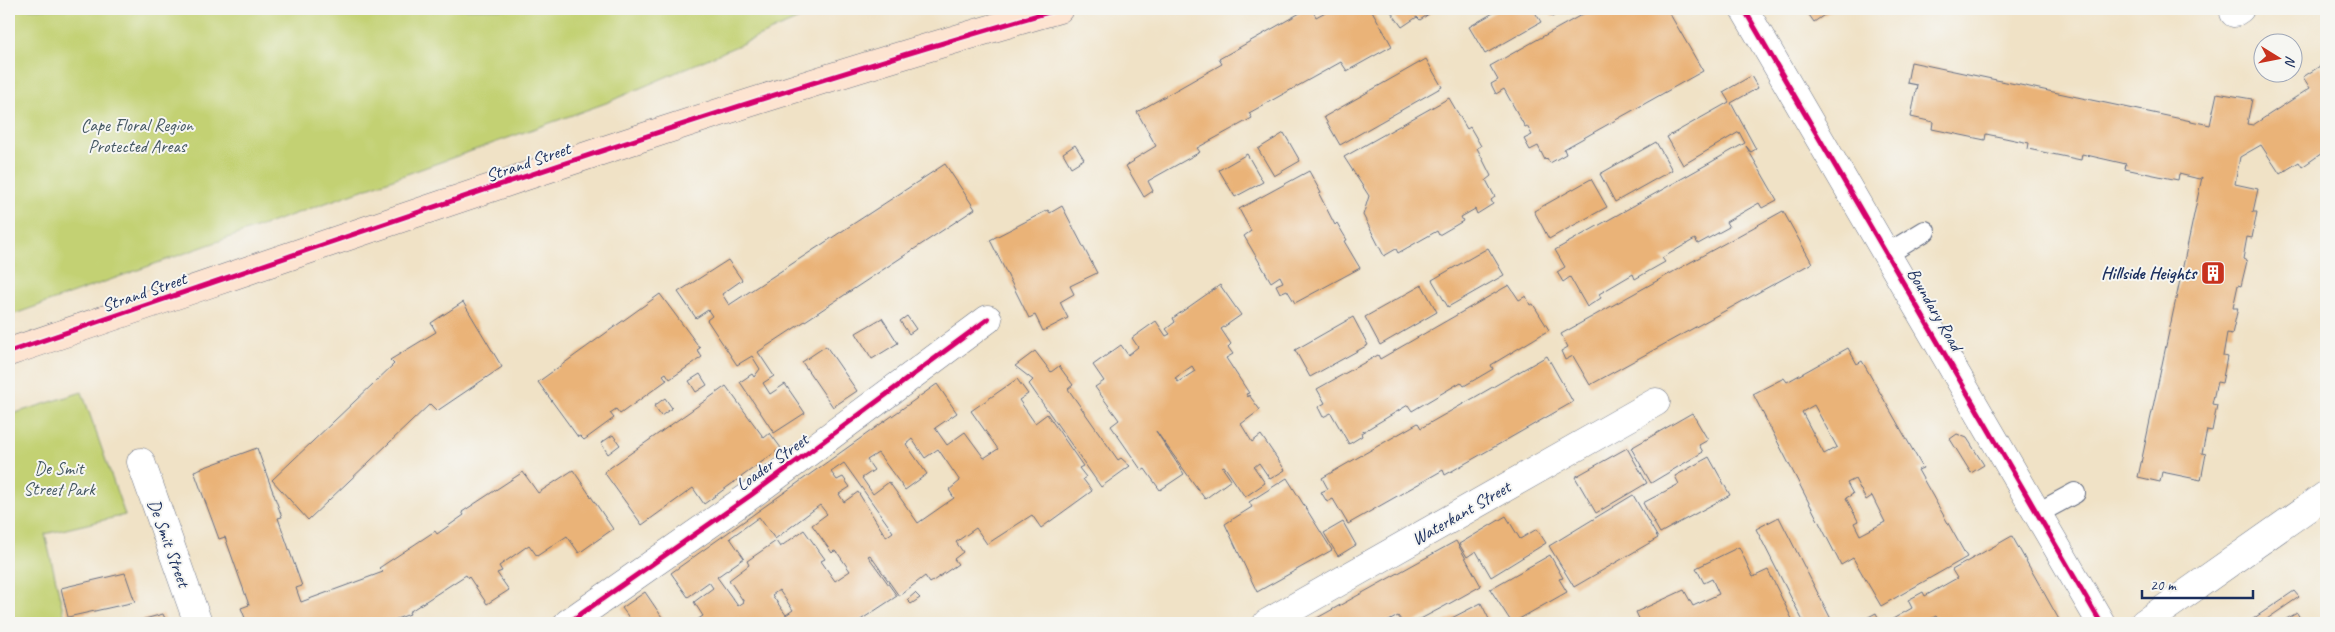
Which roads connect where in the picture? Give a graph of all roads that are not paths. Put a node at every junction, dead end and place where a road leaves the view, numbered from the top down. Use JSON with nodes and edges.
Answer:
{"nodes":[{"id":1,"x":1059,"y":9,"type":"edge"},
{"id":2,"x":1744,"y":9,"type":"edge"},
{"id":3,"x":1925,"y":231,"type":"dead end"},
{"id":4,"x":1887,"y":254,"type":"junction"},
{"id":5,"x":988,"y":318,"type":"dead end"},
{"id":6,"x":9,"y":352,"type":"edge"},
{"id":7,"x":1656,"y":402,"type":"dead end"},
{"id":8,"x":140,"y":462,"type":"dead end"},
{"id":9,"x":2075,"y":493,"type":"dead end"},
{"id":10,"x":2326,"y":495,"type":"edge"},
{"id":11,"x":2038,"y":513,"type":"junction"},
{"id":12,"x":198,"y":623,"type":"edge"},
{"id":13,"x":568,"y":623,"type":"edge"},
{"id":14,"x":1267,"y":623,"type":"edge"},
{"id":15,"x":2101,"y":623,"type":"edge"},
{"id":16,"x":2144,"y":623,"type":"edge"}],
"edges":[{"from":1,"to":6,"type":"street","name":"Strand Street"},
{"from":2,"to":4,"type":"street","name":"Boundary Road"},
{"from":3,"to":4,"type":"lane"},
{"from":4,"to":11,"type":"street","name":"Boundary Road"},
{"from":5,"to":13,"type":"street","name":"Loader Street"},
{"from":7,"to":14,"type":"street","name":"Waterkant Street"},
{"from":8,"to":12,"type":"street","name":"De Smit Street"},
{"from":9,"to":11,"type":"lane"},
{"from":10,"to":16,"type":"street"},
{"from":11,"to":15,"type":"street","name":"Boundary Road"}]}
